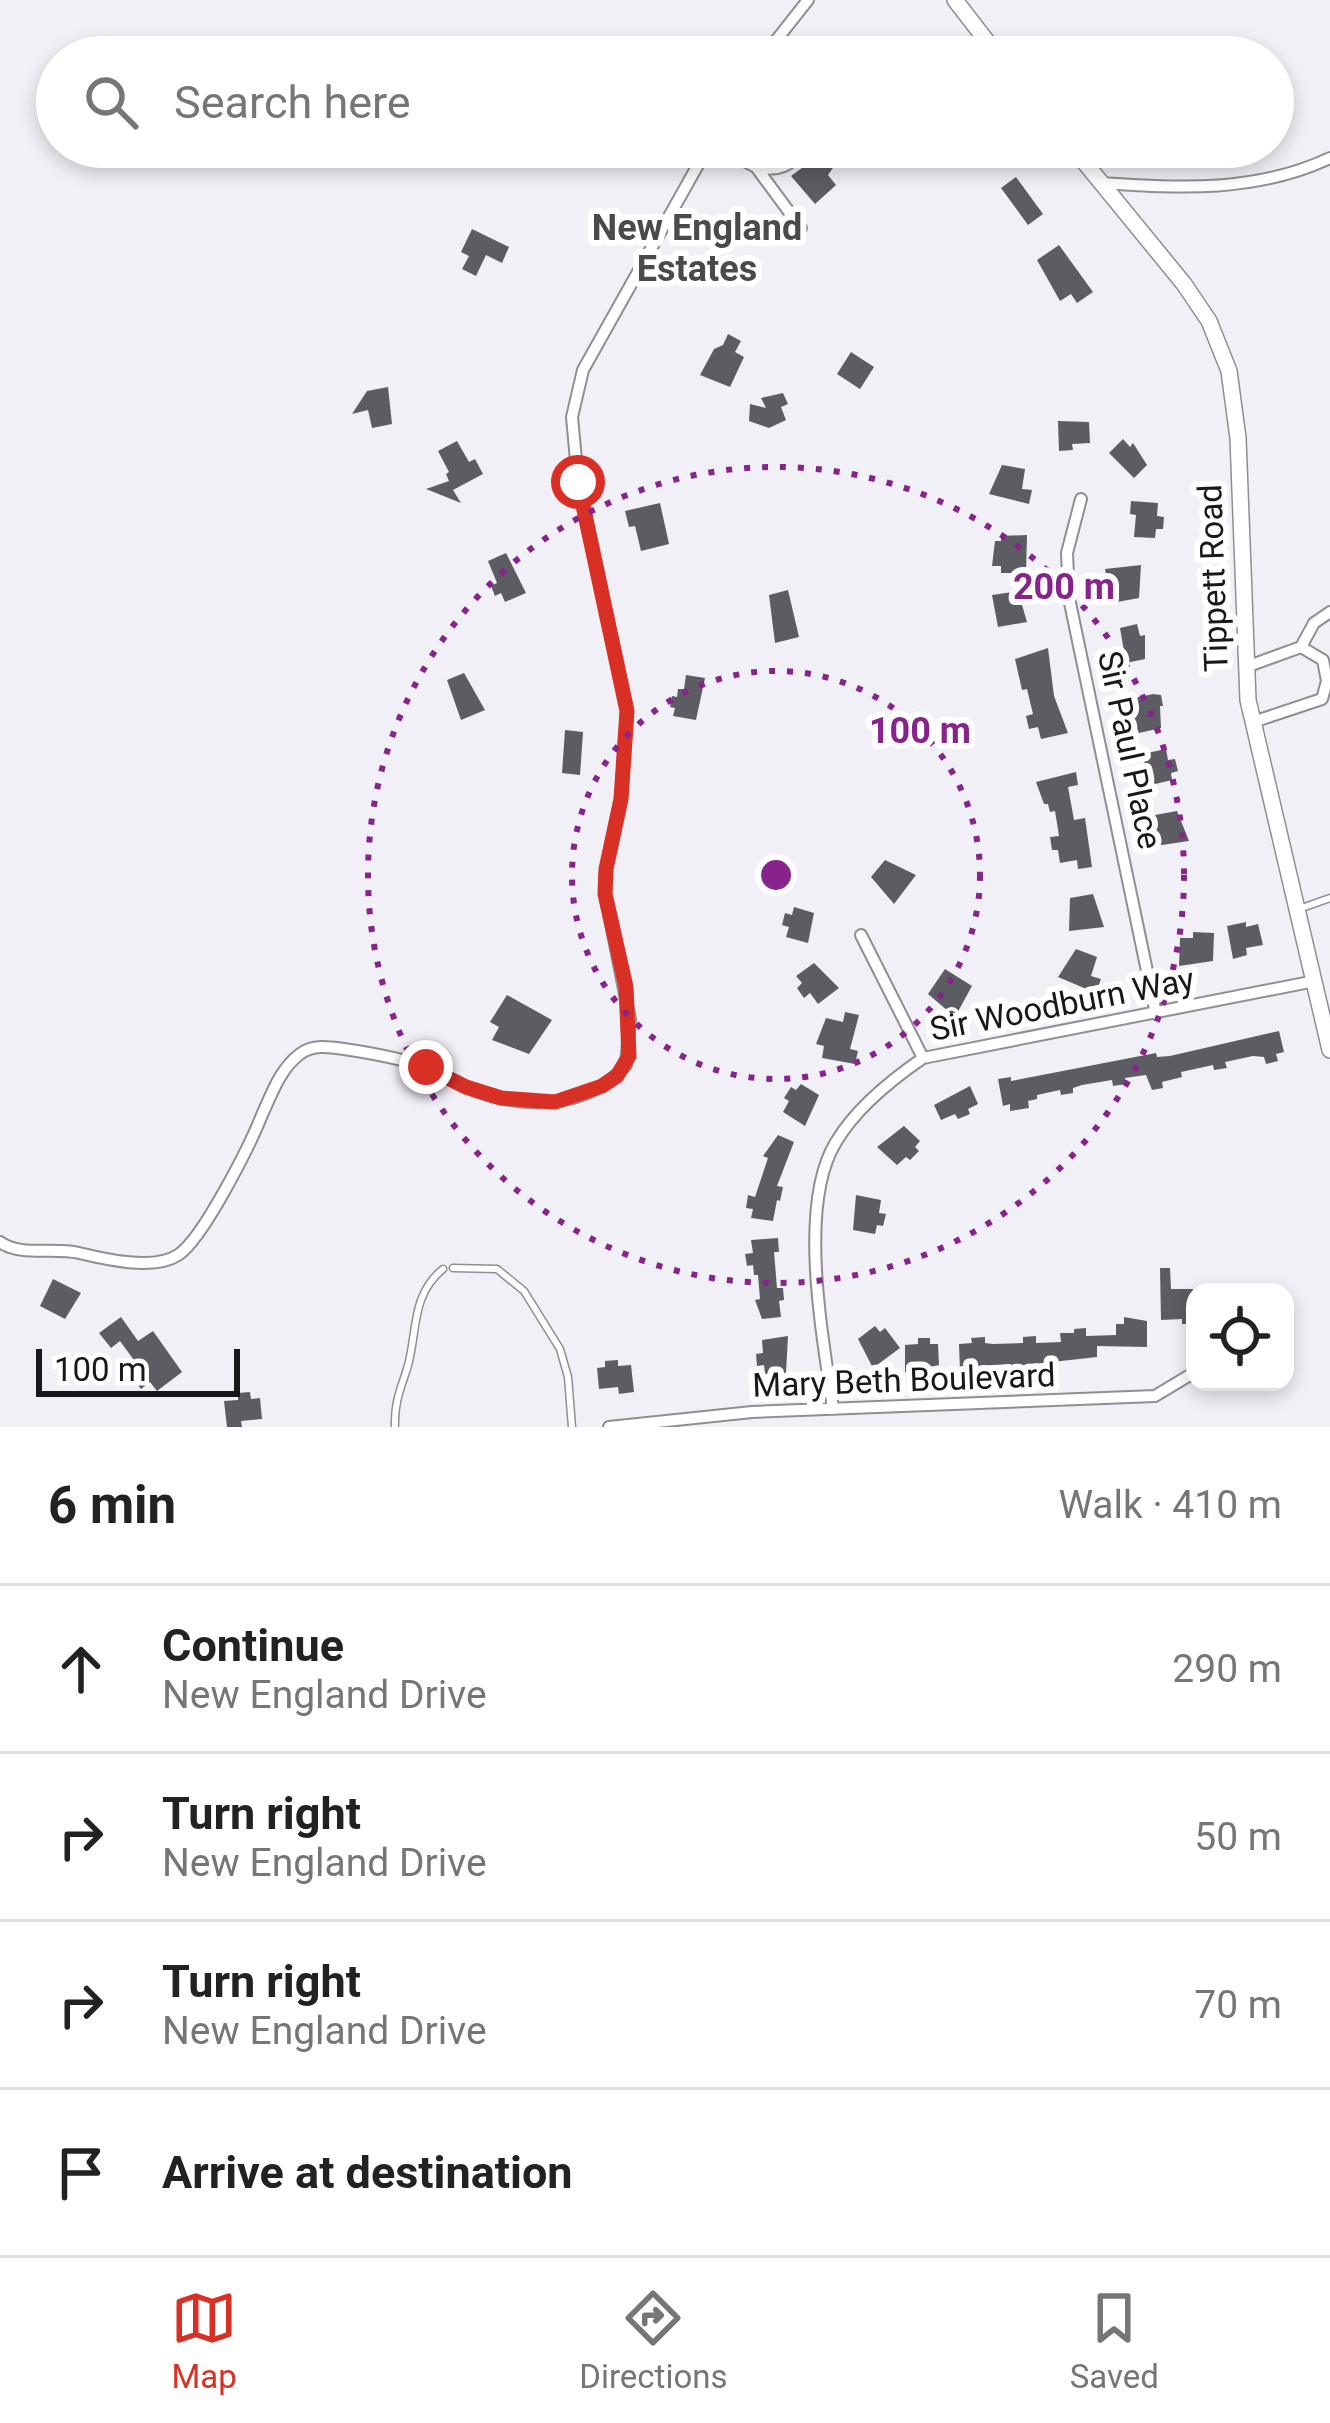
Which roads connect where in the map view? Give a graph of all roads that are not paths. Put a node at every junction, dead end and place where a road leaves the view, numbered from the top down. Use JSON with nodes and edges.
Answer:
{"nodes":[{"id":1,"x":808,"y":0,"type":"edge"},
{"id":2,"x":955,"y":0,"type":"edge"},
{"id":3,"x":780,"y":36,"type":"edge"},
{"id":4,"x":983,"y":36,"type":"edge"},
{"id":5,"x":1330,"y":158,"type":"edge"},
{"id":6,"x":700,"y":168,"type":"edge"},
{"id":7,"x":757,"y":168,"type":"edge"},
{"id":8,"x":1089,"y":168,"type":"edge"},
{"id":9,"x":1101,"y":182,"type":"junction"},
{"id":10,"x":800,"y":228,"type":"dead end"},
{"id":11,"x":1081,"y":499,"type":"dead end"},
{"id":12,"x":1330,"y":612,"type":"edge"},
{"id":13,"x":1301,"y":647,"type":"junction"},
{"id":14,"x":1246,"y":667,"type":"junction"},
{"id":15,"x":1253,"y":722,"type":"junction"},
{"id":16,"x":1330,"y":898,"type":"edge"},
{"id":17,"x":1296,"y":910,"type":"junction"},
{"id":18,"x":861,"y":935,"type":"dead end"},
{"id":19,"x":1316,"y":981,"type":"junction"},
{"id":20,"x":1326,"y":1005,"type":"edge"},
{"id":21,"x":1156,"y":1014,"type":"junction"},
{"id":22,"x":1329,"y":1044,"type":"edge"},
{"id":23,"x":922,"y":1058,"type":"junction"},
{"id":24,"x":0,"y":1242,"type":"edge"},
{"id":25,"x":453,"y":1268,"type":"dead end"},
{"id":26,"x":443,"y":1269,"type":"dead end"},
{"id":27,"x":1186,"y":1377,"type":"edge"},
{"id":28,"x":833,"y":1409,"type":"junction"},
{"id":29,"x":395,"y":1427,"type":"edge"},
{"id":30,"x":572,"y":1427,"type":"edge"},
{"id":31,"x":609,"y":1427,"type":"edge"}],
"edges":[{"from":1,"to":3,"type":"street"},
{"from":2,"to":4,"type":"street"},
{"from":5,"to":9,"type":"street"},
{"from":6,"to":24,"type":"street"},
{"from":7,"to":10,"type":"street"},
{"from":8,"to":9,"type":"street","name":"Tippett Road"},
{"from":9,"to":14,"type":"street","name":"Tippett Road"},
{"from":11,"to":21,"type":"street","name":"Sir Paul Place"},
{"from":12,"to":13,"type":"street"},
{"from":13,"to":14,"type":"street"},
{"from":13,"to":15,"type":"street"},
{"from":14,"to":15,"type":"street","name":"Tippett Road"},
{"from":15,"to":17,"type":"street","name":"Tippett Road"},
{"from":16,"to":17,"type":"lane"},
{"from":17,"to":19,"type":"street","name":"Tippett Road"},
{"from":18,"to":23,"type":"street"},
{"from":19,"to":20,"type":"street","name":"Tippett Road"},
{"from":19,"to":21,"type":"street","name":"Sir Woodburn Way"},
{"from":20,"to":22,"type":"street","name":"Tippett Road"},
{"from":21,"to":23,"type":"street","name":"Sir Woodburn Way"},
{"from":23,"to":28,"type":"street","name":"Sir Woodburn Way"},
{"from":25,"to":30,"type":"lane"},
{"from":26,"to":29,"type":"lane"},
{"from":27,"to":28,"type":"street","name":"Mary Beth Boulevard"},
{"from":28,"to":31,"type":"street","name":"Mary Beth Boulevard"}]}
